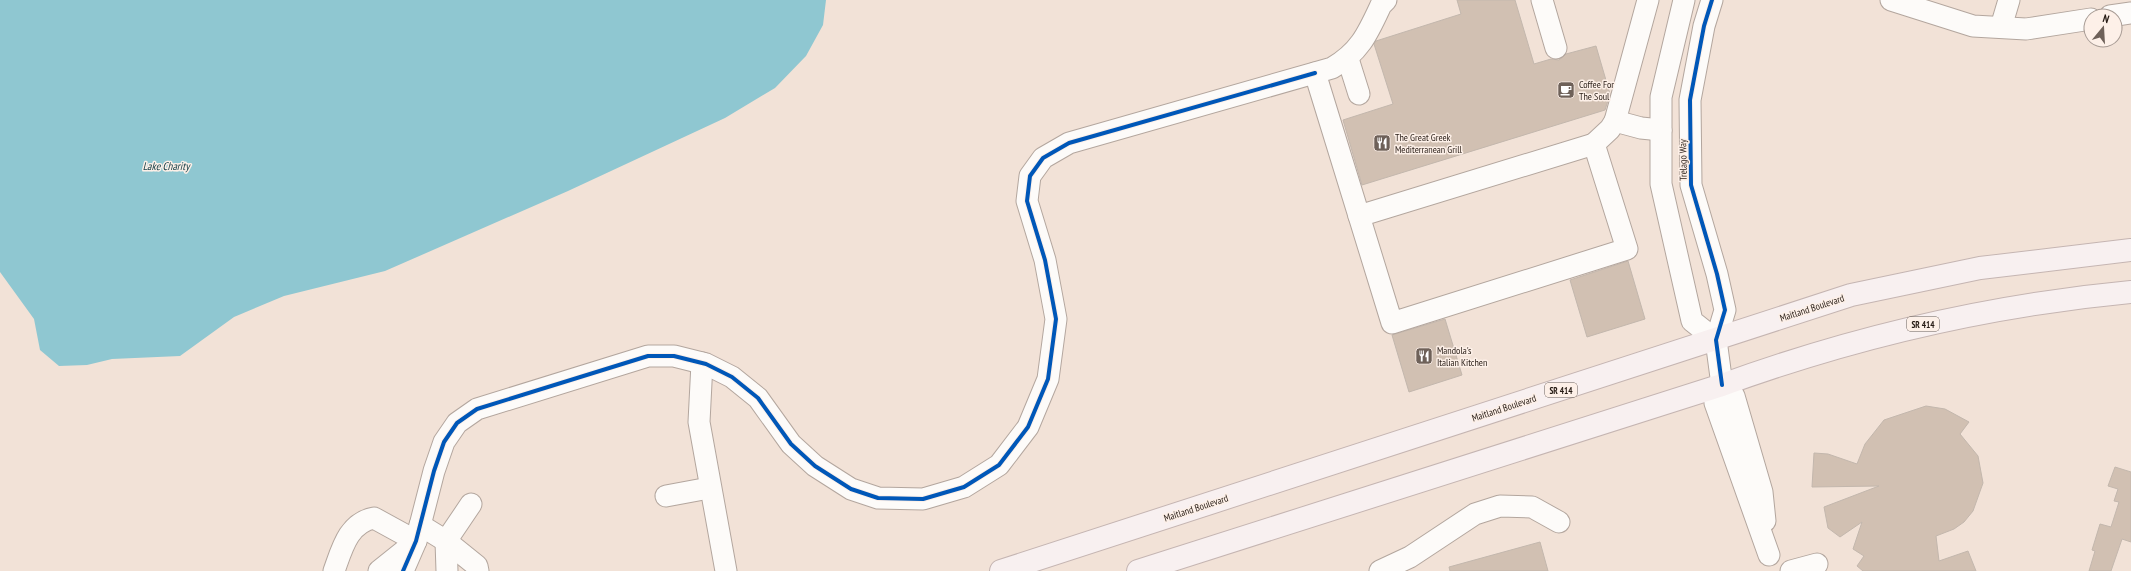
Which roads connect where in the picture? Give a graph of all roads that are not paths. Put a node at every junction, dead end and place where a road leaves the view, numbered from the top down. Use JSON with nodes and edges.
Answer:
{"nodes":[{"id":1,"x":1386,"y":0,"type":"edge"},
{"id":2,"x":1542,"y":0,"type":"edge"},
{"id":3,"x":1648,"y":0,"type":"edge"},
{"id":4,"x":1684,"y":0,"type":"edge"},
{"id":5,"x":1712,"y":0,"type":"edge"},
{"id":6,"x":1892,"y":0,"type":"edge"},
{"id":7,"x":2009,"y":0,"type":"edge"},
{"id":8,"x":2083,"y":20,"type":"edge"},
{"id":9,"x":2001,"y":27,"type":"junction"},
{"id":10,"x":1556,"y":48,"type":"dead end"},
{"id":11,"x":1348,"y":59,"type":"junction"},
{"id":12,"x":1315,"y":73,"type":"junction"},
{"id":13,"x":1359,"y":94,"type":"dead end"},
{"id":14,"x":1615,"y":121,"type":"junction"},
{"id":15,"x":1661,"y":130,"type":"junction"},
{"id":16,"x":1594,"y":144,"type":"junction"},
{"id":17,"x":1359,"y":216,"type":"junction"},
{"id":18,"x":2131,"y":250,"type":"edge"},
{"id":19,"x":2131,"y":292,"type":"edge"},
{"id":20,"x":1716,"y":340,"type":"junction"},
{"id":21,"x":702,"y":363,"type":"junction"},
{"id":22,"x":1722,"y":385,"type":"junction"},
{"id":23,"x":709,"y":488,"type":"junction"},
{"id":24,"x":666,"y":496,"type":"dead end"},
{"id":25,"x":471,"y":504,"type":"dead end"},
{"id":26,"x":1559,"y":522,"type":"dead end"},
{"id":27,"x":418,"y":533,"type":"junction"},
{"id":28,"x":446,"y":541,"type":"junction"},
{"id":29,"x":1818,"y":564,"type":"dead end"},
{"id":30,"x":334,"y":571,"type":"edge"},
{"id":31,"x":379,"y":571,"type":"edge"},
{"id":32,"x":403,"y":571,"type":"edge"},
{"id":33,"x":447,"y":571,"type":"edge"},
{"id":34,"x":478,"y":571,"type":"edge"},
{"id":35,"x":726,"y":571,"type":"edge"},
{"id":36,"x":1001,"y":571,"type":"edge"},
{"id":37,"x":1138,"y":571,"type":"edge"},
{"id":38,"x":1380,"y":571,"type":"edge"},
{"id":39,"x":1791,"y":571,"type":"edge"}],
"edges":[{"from":1,"to":11,"type":"street"},
{"from":2,"to":10,"type":"street"},
{"from":3,"to":14,"type":"street"},
{"from":4,"to":15,"type":"street"},
{"from":5,"to":20,"type":"street","name":"Trelago Way"},
{"from":6,"to":9,"type":"street"},
{"from":7,"to":9,"type":"street"},
{"from":8,"to":9,"type":"street"},
{"from":11,"to":12,"type":"street"},
{"from":11,"to":13,"type":"street"},
{"from":12,"to":17,"type":"street"},
{"from":12,"to":21,"type":"street"},
{"from":14,"to":15,"type":"street"},
{"from":14,"to":16,"type":"street"},
{"from":15,"to":20,"type":"street"},
{"from":16,"to":17,"type":"street"},
{"from":16,"to":17,"type":"street"},
{"from":18,"to":20,"type":"main road","name":"Maitland Boulevard","number":"SR 414"},
{"from":19,"to":22,"type":"main road","number":"SR 414"},
{"from":20,"to":22,"type":"street"},
{"from":20,"to":36,"type":"main road","name":"Maitland Boulevard","number":"SR 414"},
{"from":21,"to":23,"type":"street"},
{"from":21,"to":27,"type":"street"},
{"from":22,"to":22,"type":"street"},
{"from":22,"to":37,"type":"main road","number":"SR 414"},
{"from":23,"to":24,"type":"street"},
{"from":23,"to":35,"type":"street"},
{"from":25,"to":28,"type":"street"},
{"from":26,"to":38,"type":"street"},
{"from":27,"to":28,"type":"street"},
{"from":27,"to":30,"type":"street"},
{"from":27,"to":31,"type":"street"},
{"from":27,"to":32,"type":"street"},
{"from":28,"to":33,"type":"street"},
{"from":28,"to":34,"type":"street"},
{"from":29,"to":39,"type":"street"}]}
